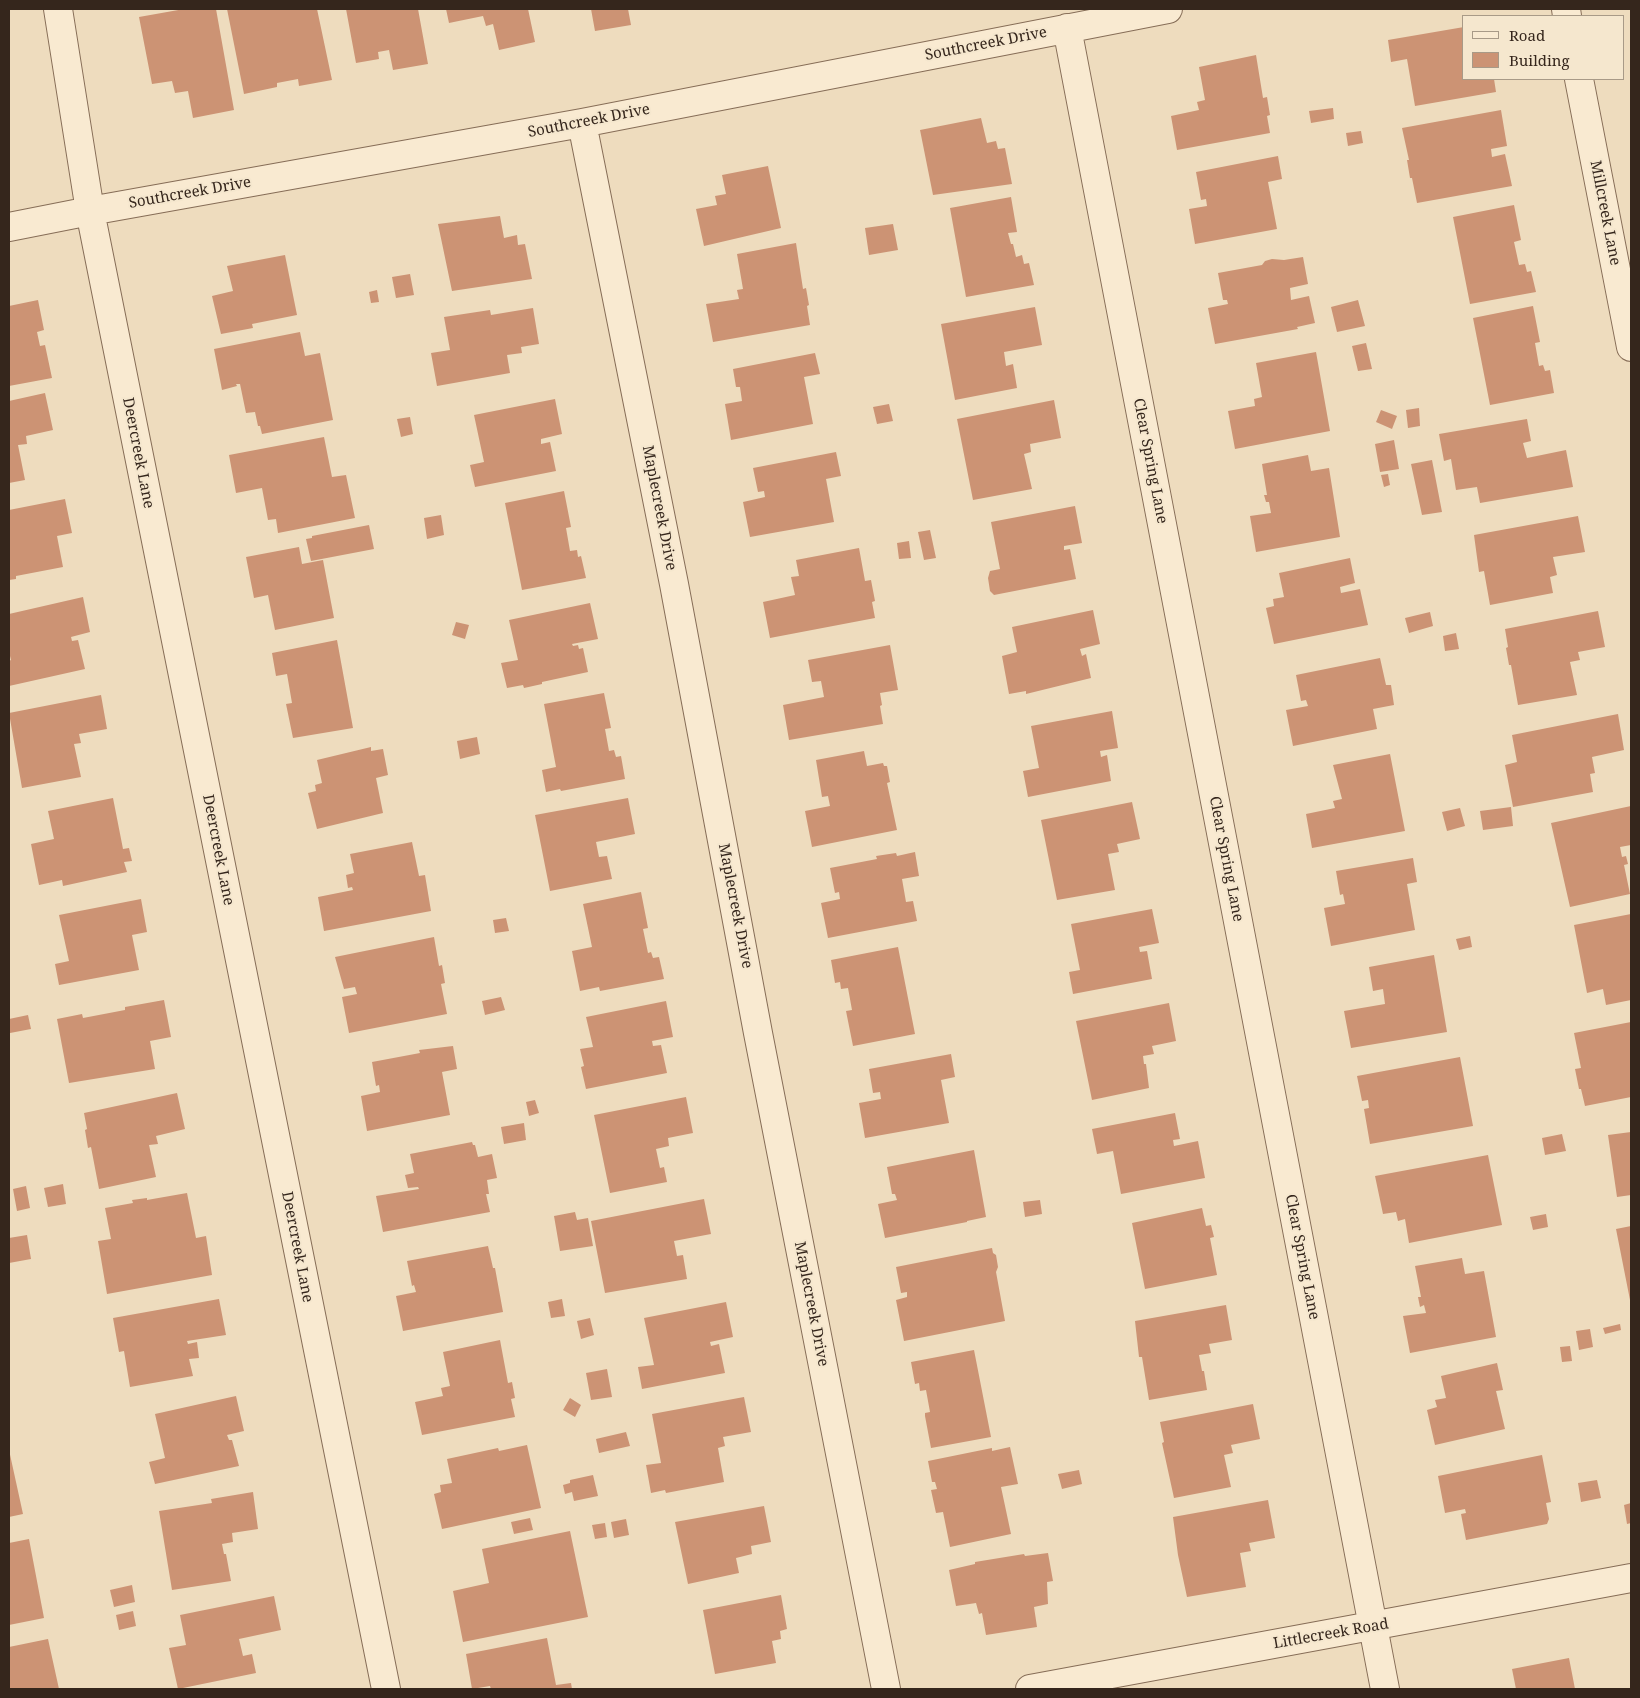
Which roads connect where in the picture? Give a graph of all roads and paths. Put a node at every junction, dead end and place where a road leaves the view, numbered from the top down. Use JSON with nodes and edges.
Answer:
{"nodes":[{"id":1,"x":58,"y":9,"type":"edge"},
{"id":2,"x":1168,"y":9,"type":"edge"},
{"id":3,"x":1067,"y":28,"type":"junction"},
{"id":4,"x":1579,"y":80,"type":"edge"},
{"id":5,"x":582,"y":123,"type":"junction"},
{"id":6,"x":90,"y":211,"type":"junction"},
{"id":7,"x":9,"y":227,"type":"edge"},
{"id":8,"x":1631,"y":347,"type":"edge"},
{"id":9,"x":1631,"y":1578,"type":"edge"},
{"id":10,"x":1373,"y":1627,"type":"junction"},
{"id":11,"x":386,"y":1689,"type":"edge"},
{"id":12,"x":886,"y":1689,"type":"edge"},
{"id":13,"x":1030,"y":1689,"type":"edge"},
{"id":14,"x":1385,"y":1689,"type":"edge"}],
"edges":[{"from":1,"to":6,"type":"street","name":"Deercreek Lane"},
{"from":2,"to":3,"type":"street","name":"Southcreek Drive"},
{"from":3,"to":5,"type":"street","name":"Southcreek Drive"},
{"from":3,"to":10,"type":"street","name":"Clear Spring Lane"},
{"from":4,"to":8,"type":"street","name":"Millcreek Lane"},
{"from":5,"to":6,"type":"street","name":"Southcreek Drive"},
{"from":5,"to":12,"type":"street","name":"Maplecreek Drive"},
{"from":6,"to":7,"type":"street","name":"Southcreek Drive"},
{"from":6,"to":11,"type":"street","name":"Deercreek Lane"},
{"from":9,"to":10,"type":"street","name":"Littlecreek Road"},
{"from":10,"to":13,"type":"street","name":"Littlecreek Road"},
{"from":10,"to":14,"type":"street","name":"Clear Spring Lane"}]}
